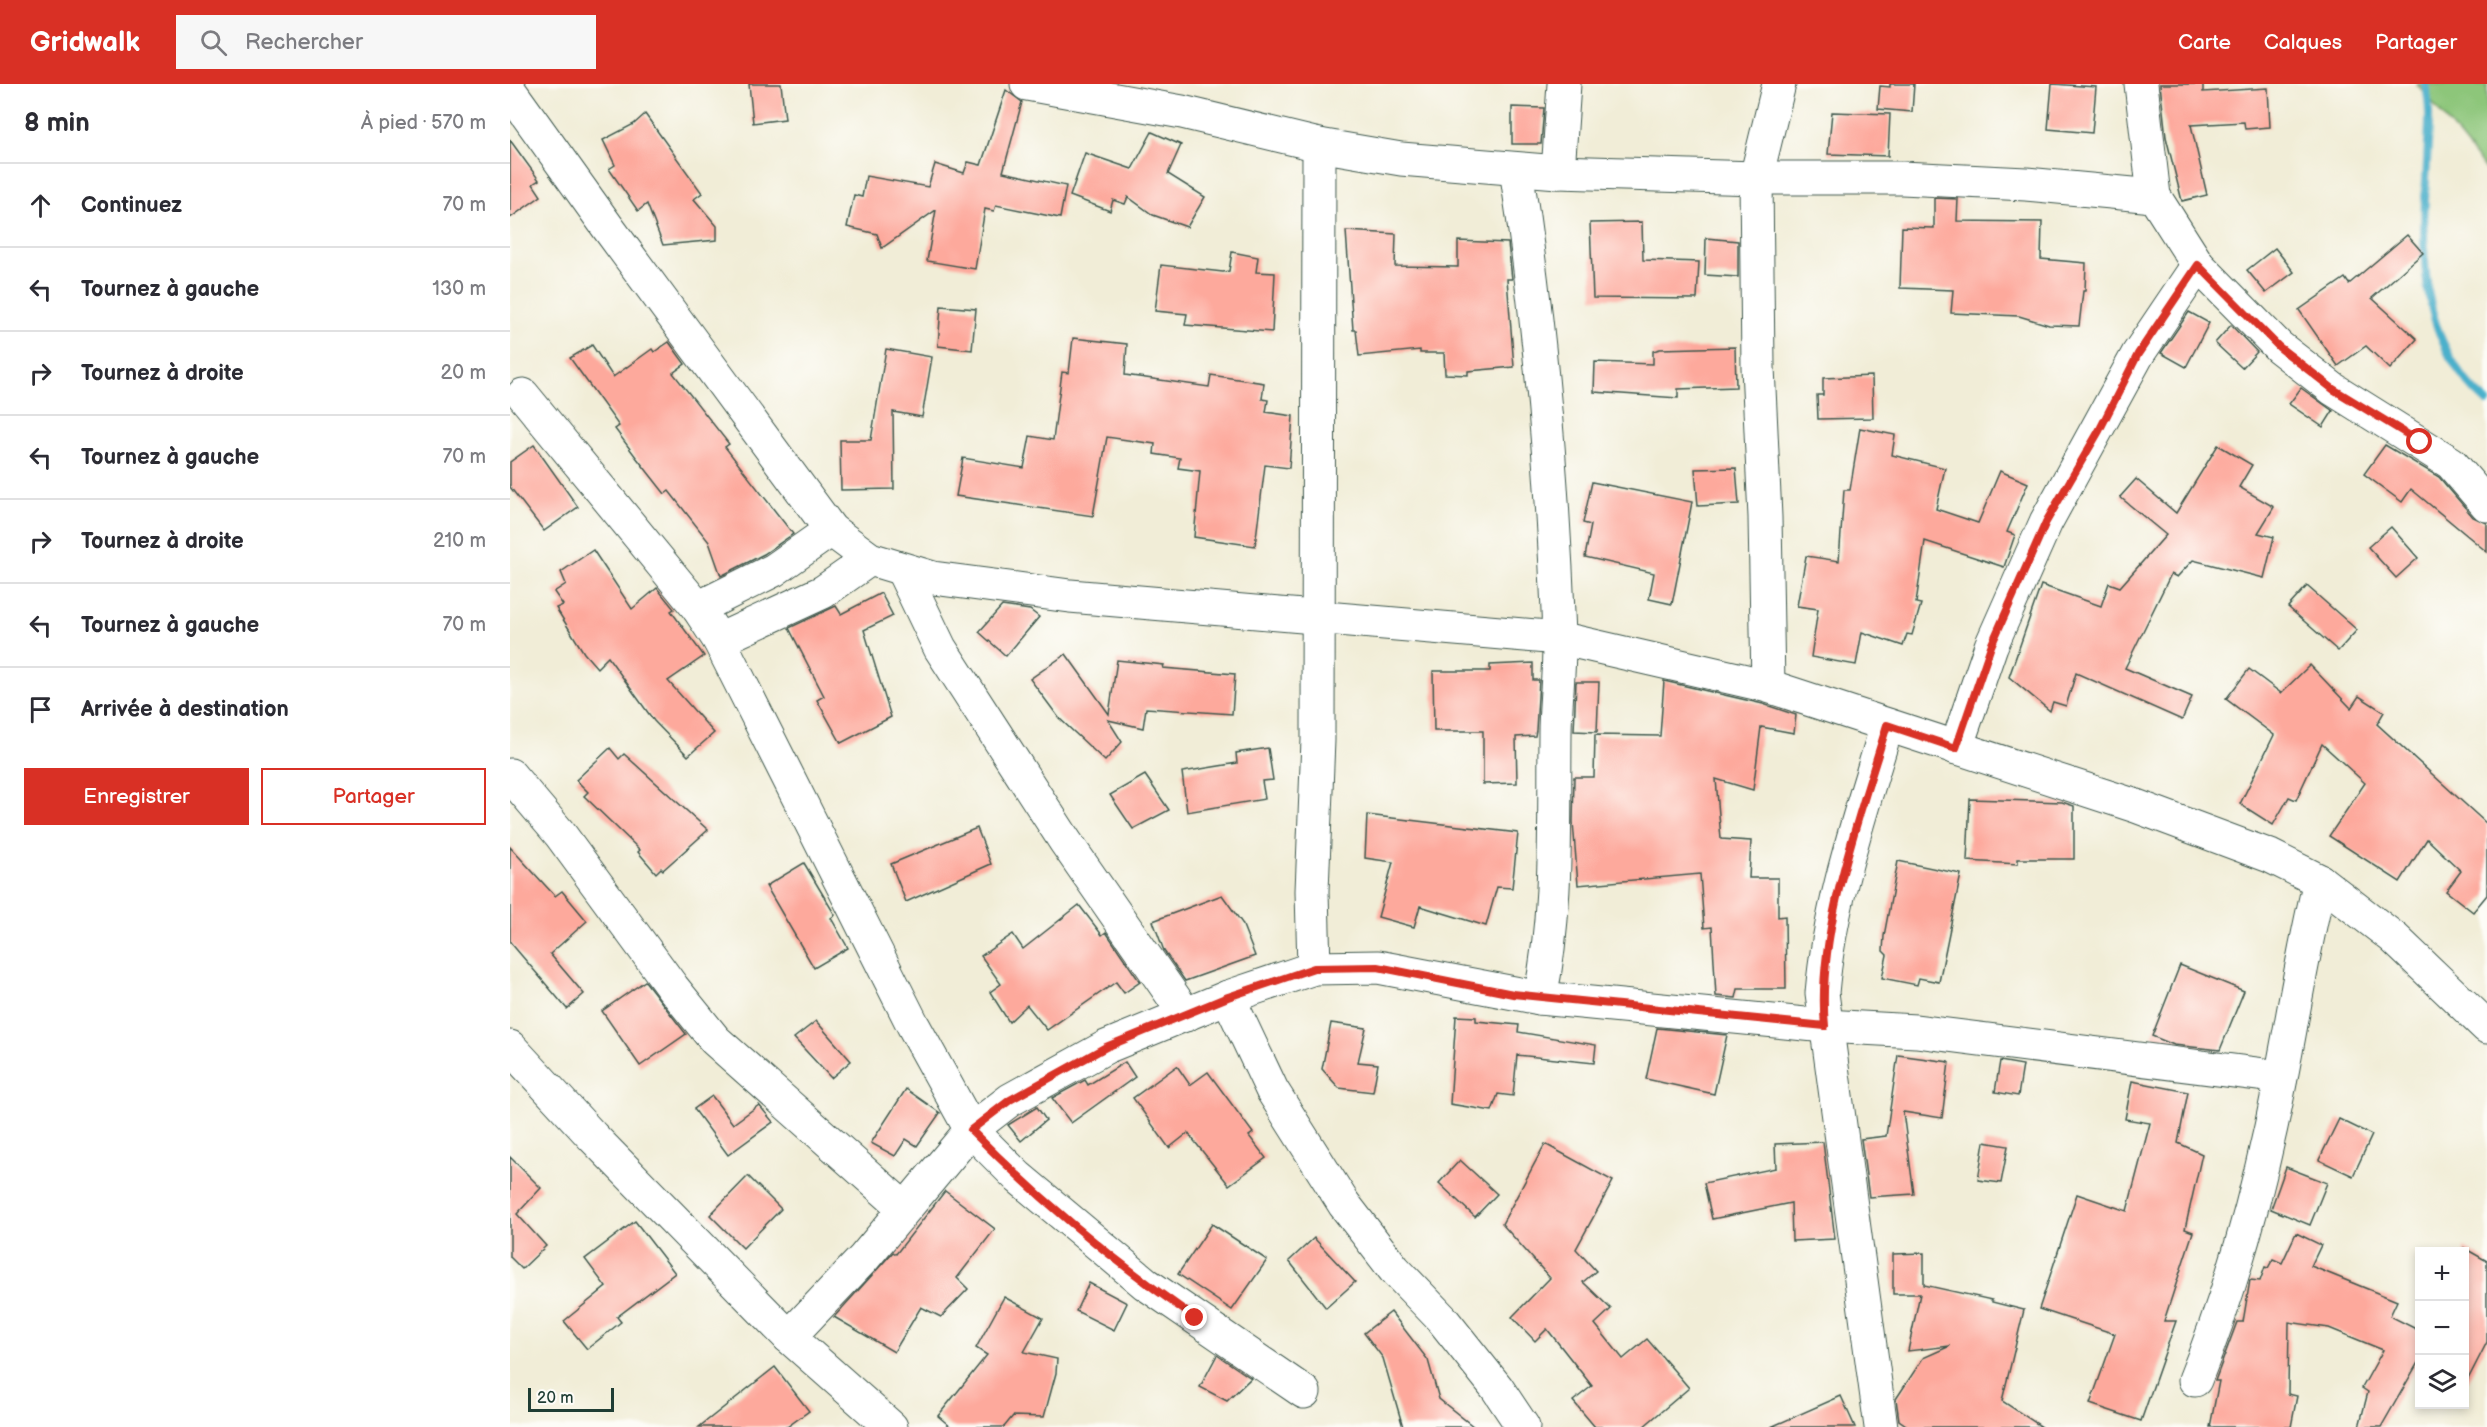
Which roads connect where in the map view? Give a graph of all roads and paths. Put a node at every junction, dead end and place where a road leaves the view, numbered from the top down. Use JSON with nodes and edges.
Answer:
{"nodes":[{"id":1,"x":1028,"y":84,"type":"edge"},
{"id":2,"x":1564,"y":84,"type":"edge"},
{"id":3,"x":1779,"y":84,"type":"edge"},
{"id":4,"x":2141,"y":84,"type":"edge"},
{"id":5,"x":510,"y":91,"type":"edge"},
{"id":6,"x":1319,"y":145,"type":"junction"},
{"id":7,"x":1516,"y":169,"type":"junction"},
{"id":8,"x":1558,"y":172,"type":"junction"},
{"id":9,"x":1756,"y":178,"type":"junction"},
{"id":10,"x":2154,"y":196,"type":"junction"},
{"id":11,"x":2198,"y":265,"type":"junction"},
{"id":12,"x":514,"y":393,"type":"edge"},
{"id":13,"x":2487,"y":506,"type":"edge"},
{"id":14,"x":831,"y":530,"type":"junction"},
{"id":15,"x":870,"y":559,"type":"junction"},
{"id":16,"x":903,"y":571,"type":"junction"},
{"id":17,"x":698,"y":608,"type":"junction"},
{"id":18,"x":1317,"y":616,"type":"junction"},
{"id":19,"x":1559,"y":638,"type":"junction"},
{"id":20,"x":719,"y":640,"type":"junction"},
{"id":21,"x":1768,"y":686,"type":"junction"},
{"id":22,"x":1887,"y":725,"type":"junction"},
{"id":23,"x":1956,"y":748,"type":"junction"},
{"id":24,"x":516,"y":795,"type":"edge"},
{"id":25,"x":2320,"y":881,"type":"junction"},
{"id":26,"x":1314,"y":968,"type":"junction"},
{"id":27,"x":1228,"y":997,"type":"junction"},
{"id":28,"x":1540,"y":998,"type":"junction"},
{"id":29,"x":1186,"y":1015,"type":"junction"},
{"id":30,"x":1825,"y":1026,"type":"junction"},
{"id":31,"x":2487,"y":1027,"type":"edge"},
{"id":32,"x":510,"y":1047,"type":"edge"},
{"id":33,"x":2281,"y":1077,"type":"junction"},
{"id":34,"x":971,"y":1130,"type":"junction"},
{"id":35,"x":904,"y":1208,"type":"junction"},
{"id":36,"x":789,"y":1337,"type":"junction"},
{"id":37,"x":2195,"y":1380,"type":"dead end"},
{"id":38,"x":1304,"y":1392,"type":"dead end"},
{"id":39,"x":891,"y":1427,"type":"edge"},
{"id":40,"x":1523,"y":1427,"type":"edge"},
{"id":41,"x":1881,"y":1427,"type":"edge"}],
"edges":[{"from":1,"to":6,"type":"street"},
{"from":2,"to":8,"type":"street"},
{"from":3,"to":9,"type":"street"},
{"from":4,"to":10,"type":"street"},
{"from":5,"to":14,"type":"street"},
{"from":6,"to":7,"type":"street"},
{"from":6,"to":18,"type":"street"},
{"from":7,"to":8,"type":"street"},
{"from":7,"to":19,"type":"street"},
{"from":8,"to":9,"type":"street"},
{"from":9,"to":10,"type":"street"},
{"from":9,"to":21,"type":"street"},
{"from":10,"to":11,"type":"street"},
{"from":11,"to":13,"type":"street"},
{"from":11,"to":23,"type":"street"},
{"from":12,"to":17,"type":"street"},
{"from":14,"to":15,"type":"street"},
{"from":14,"to":17,"type":"street"},
{"from":15,"to":16,"type":"street"},
{"from":15,"to":20,"type":"street"},
{"from":16,"to":18,"type":"street"},
{"from":16,"to":29,"type":"street"},
{"from":17,"to":20,"type":"street"},
{"from":18,"to":19,"type":"street"},
{"from":18,"to":26,"type":"street"},
{"from":19,"to":21,"type":"street"},
{"from":19,"to":28,"type":"street"},
{"from":20,"to":34,"type":"street"},
{"from":21,"to":22,"type":"street"},
{"from":22,"to":23,"type":"street"},
{"from":22,"to":30,"type":"street"},
{"from":23,"to":25,"type":"street"},
{"from":24,"to":35,"type":"street"},
{"from":25,"to":31,"type":"street"},
{"from":25,"to":33,"type":"street"},
{"from":26,"to":27,"type":"street"},
{"from":26,"to":28,"type":"street"},
{"from":27,"to":29,"type":"street"},
{"from":27,"to":40,"type":"street"},
{"from":28,"to":30,"type":"street"},
{"from":29,"to":34,"type":"street"},
{"from":30,"to":33,"type":"street"},
{"from":30,"to":41,"type":"street"},
{"from":32,"to":36,"type":"street"},
{"from":33,"to":37,"type":"street"},
{"from":34,"to":35,"type":"street"},
{"from":34,"to":38,"type":"street"},
{"from":35,"to":36,"type":"street"},
{"from":36,"to":39,"type":"street"}]}
